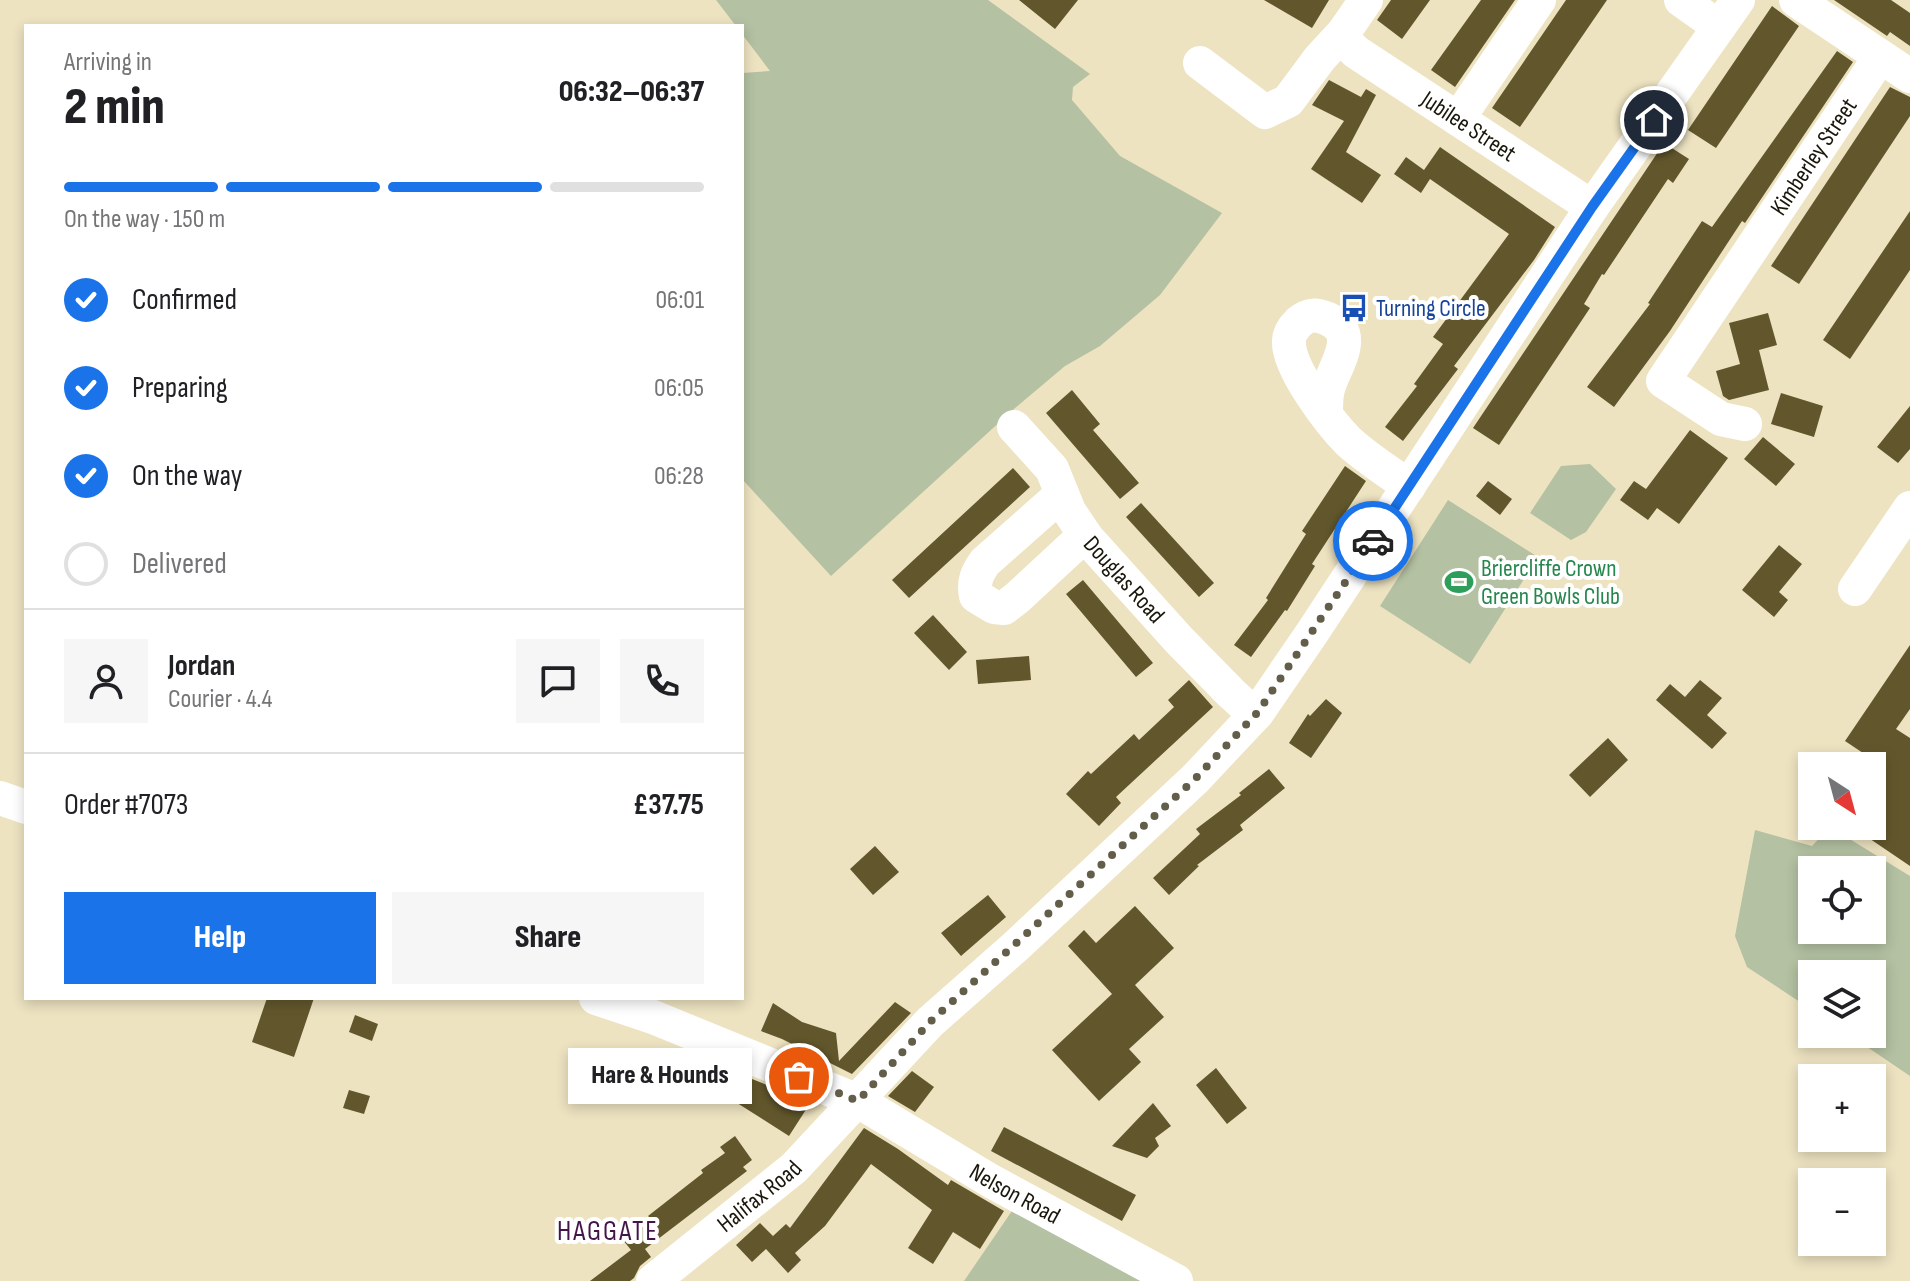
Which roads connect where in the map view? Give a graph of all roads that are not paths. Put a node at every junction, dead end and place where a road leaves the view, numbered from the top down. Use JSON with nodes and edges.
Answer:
{"nodes":[{"id":1,"x":1366,"y":0,"type":"edge"},
{"id":2,"x":1539,"y":0,"type":"edge"},
{"id":3,"x":1681,"y":0,"type":"edge"},
{"id":4,"x":1796,"y":0,"type":"edge"},
{"id":5,"x":1728,"y":13,"type":"edge"},
{"id":6,"x":1345,"y":38,"type":"junction"},
{"id":7,"x":1880,"y":57,"type":"junction"},
{"id":8,"x":1200,"y":63,"type":"dead end"},
{"id":9,"x":1910,"y":76,"type":"edge"},
{"id":10,"x":1458,"y":119,"type":"junction"},
{"id":11,"x":1592,"y":207,"type":"junction"},
{"id":12,"x":1326,"y":413,"type":"dead end"},
{"id":13,"x":1745,"y":424,"type":"dead end"},
{"id":14,"x":1014,"y":427,"type":"dead end"},
{"id":15,"x":1409,"y":486,"type":"junction"},
{"id":16,"x":1062,"y":494,"type":"junction"},
{"id":17,"x":1910,"y":508,"type":"edge"},
{"id":18,"x":1085,"y":535,"type":"junction"},
{"id":19,"x":1855,"y":589,"type":"dead end"},
{"id":20,"x":1255,"y":715,"type":"junction"},
{"id":21,"x":0,"y":798,"type":"edge"},
{"id":22,"x":24,"y":806,"type":"edge"},
{"id":23,"x":602,"y":1000,"type":"edge"},
{"id":24,"x":858,"y":1101,"type":"junction"},
{"id":25,"x":653,"y":1281,"type":"edge"},
{"id":26,"x":1176,"y":1281,"type":"edge"}],
"edges":[{"from":1,"to":6,"type":"street"},
{"from":2,"to":10,"type":"street"},
{"from":3,"to":5,"type":"street"},
{"from":4,"to":7,"type":"street"},
{"from":5,"to":11,"type":"street","name":"Halifax Road"},
{"from":6,"to":8,"type":"street"},
{"from":6,"to":10,"type":"street","name":"Jubilee Street"},
{"from":7,"to":9,"type":"street"},
{"from":7,"to":13,"type":"street","name":"Kimberley Street"},
{"from":10,"to":11,"type":"street","name":"Jubilee Street"},
{"from":11,"to":15,"type":"street","name":"Halifax Road"},
{"from":12,"to":15,"type":"street"},
{"from":14,"to":16,"type":"street","name":"Douglas Road"},
{"from":15,"to":20,"type":"street","name":"Halifax Road"},
{"from":16,"to":18,"type":"street","name":"Douglas Road"},
{"from":16,"to":18,"type":"street"},
{"from":17,"to":19,"type":"street"},
{"from":18,"to":20,"type":"street","name":"Douglas Road"},
{"from":20,"to":24,"type":"street","name":"Halifax Road"},
{"from":21,"to":22,"type":"street"},
{"from":23,"to":24,"type":"street","name":"Nelson Road"},
{"from":24,"to":25,"type":"street","name":"Halifax Road"},
{"from":24,"to":26,"type":"street","name":"Nelson Road"}]}
